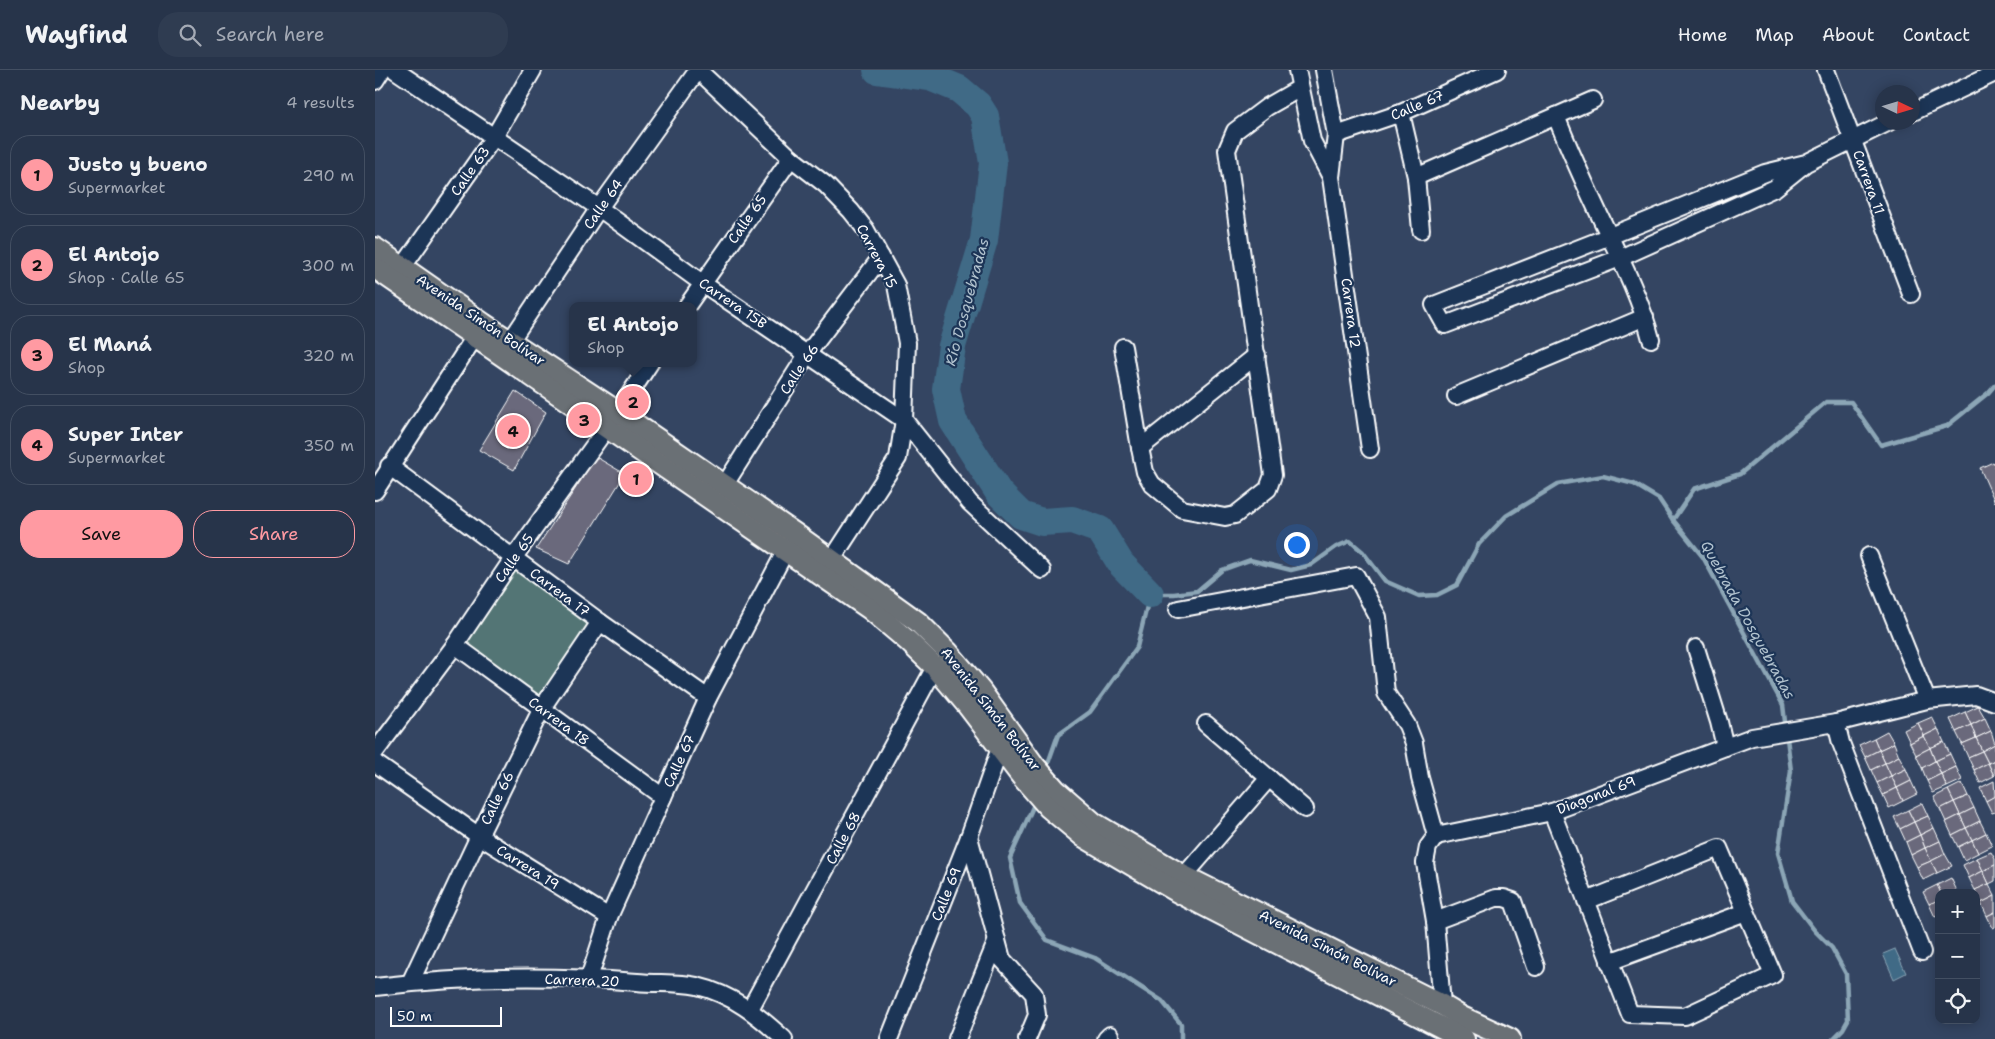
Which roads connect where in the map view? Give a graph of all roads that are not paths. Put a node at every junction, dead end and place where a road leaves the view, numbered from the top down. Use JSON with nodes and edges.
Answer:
{"nodes":[{"id":1,"x":382,"y":70,"type":"edge"},
{"id":2,"x":395,"y":70,"type":"edge"},
{"id":3,"x":533,"y":70,"type":"edge"},
{"id":4,"x":698,"y":70,"type":"edge"},
{"id":5,"x":1297,"y":70,"type":"edge"},
{"id":6,"x":1323,"y":70,"type":"edge"},
{"id":7,"x":1497,"y":70,"type":"edge"},
{"id":8,"x":1826,"y":70,"type":"edge"},
{"id":9,"x":1995,"y":73,"type":"edge"},
{"id":10,"x":375,"y":81,"type":"edge"},
{"id":11,"x":1300,"y":88,"type":"junction"},
{"id":12,"x":1593,"y":100,"type":"dead end"},
{"id":13,"x":1920,"y":109,"type":"edge"},
{"id":14,"x":1401,"y":112,"type":"junction"},
{"id":15,"x":1556,"y":116,"type":"junction"},
{"id":16,"x":1875,"y":129,"type":"edge"},
{"id":17,"x":1336,"y":135,"type":"junction"},
{"id":18,"x":494,"y":137,"type":"junction"},
{"id":19,"x":1854,"y":139,"type":"junction"},
{"id":20,"x":791,"y":158,"type":"junction"},
{"id":21,"x":1805,"y":163,"type":"junction"},
{"id":22,"x":1331,"y":177,"type":"junction"},
{"id":23,"x":1416,"y":177,"type":"junction"},
{"id":24,"x":599,"y":208,"type":"junction"},
{"id":25,"x":1421,"y":230,"type":"dead end"},
{"id":26,"x":1610,"y":236,"type":"junction"},
{"id":27,"x":375,"y":248,"type":"edge"},
{"id":28,"x":881,"y":258,"type":"junction"},
{"id":29,"x":1620,"y":258,"type":"junction"},
{"id":30,"x":375,"y":268,"type":"edge"},
{"id":31,"x":402,"y":268,"type":"junction"},
{"id":32,"x":702,"y":283,"type":"junction"},
{"id":33,"x":1911,"y":294,"type":"dead end"},
{"id":34,"x":690,"y":302,"type":"edge"},
{"id":35,"x":1645,"y":317,"type":"junction"},
{"id":36,"x":475,"y":338,"type":"junction"},
{"id":37,"x":1651,"y":339,"type":"dead end"},
{"id":38,"x":511,"y":340,"type":"junction"},
{"id":39,"x":1123,"y":347,"type":"dead end"},
{"id":40,"x":809,"y":354,"type":"junction"},
{"id":41,"x":1257,"y":354,"type":"junction"},
{"id":42,"x":647,"y":367,"type":"edge"},
{"id":43,"x":1456,"y":396,"type":"dead end"},
{"id":44,"x":613,"y":420,"type":"junction"},
{"id":45,"x":904,"y":420,"type":"junction"},
{"id":46,"x":1140,"y":448,"type":"junction"},
{"id":47,"x":1370,"y":449,"type":"dead end"},
{"id":48,"x":389,"y":466,"type":"junction"},
{"id":49,"x":724,"y":486,"type":"junction"},
{"id":50,"x":375,"y":491,"type":"edge"},
{"id":51,"x":786,"y":550,"type":"junction"},
{"id":52,"x":1869,"y":556,"type":"dead end"},
{"id":53,"x":514,"y":557,"type":"junction"},
{"id":54,"x":831,"y":561,"type":"junction"},
{"id":55,"x":1042,"y":570,"type":"dead end"},
{"id":56,"x":1178,"y":609,"type":"dead end"},
{"id":57,"x":600,"y":622,"type":"junction"},
{"id":58,"x":455,"y":645,"type":"junction"},
{"id":59,"x":1696,"y":648,"type":"dead end"},
{"id":60,"x":935,"y":667,"type":"junction"},
{"id":61,"x":708,"y":698,"type":"junction"},
{"id":62,"x":1927,"y":700,"type":"junction"},
{"id":63,"x":1995,"y":702,"type":"edge"},
{"id":64,"x":542,"y":708,"type":"junction"},
{"id":65,"x":1206,"y":724,"type":"dead end"},
{"id":66,"x":1830,"y":724,"type":"junction"},
{"id":67,"x":1725,"y":747,"type":"junction"},
{"id":68,"x":1001,"y":748,"type":"junction"},
{"id":69,"x":375,"y":752,"type":"edge"},
{"id":70,"x":375,"y":763,"type":"edge"},
{"id":71,"x":1028,"y":771,"type":"junction"},
{"id":72,"x":1269,"y":778,"type":"junction"},
{"id":73,"x":663,"y":797,"type":"junction"},
{"id":74,"x":1052,"y":798,"type":"junction"},
{"id":75,"x":1305,"y":809,"type":"dead end"},
{"id":76,"x":1552,"y":812,"type":"junction"},
{"id":77,"x":479,"y":836,"type":"junction"},
{"id":78,"x":1436,"y":836,"type":"junction"},
{"id":79,"x":969,"y":837,"type":"junction"},
{"id":80,"x":1184,"y":876,"type":"junction"},
{"id":81,"x":1586,"y":901,"type":"junction"},
{"id":82,"x":1746,"y":912,"type":"junction"},
{"id":83,"x":609,"y":917,"type":"junction"},
{"id":84,"x":1435,"y":921,"type":"junction"},
{"id":85,"x":1274,"y":932,"type":"junction"},
{"id":86,"x":997,"y":940,"type":"junction"},
{"id":87,"x":1922,"y":952,"type":"dead end"},
{"id":88,"x":1609,"y":962,"type":"junction"},
{"id":89,"x":1536,"y":967,"type":"dead end"},
{"id":90,"x":589,"y":978,"type":"junction"},
{"id":91,"x":410,"y":983,"type":"junction"},
{"id":92,"x":375,"y":987,"type":"edge"},
{"id":93,"x":1443,"y":1005,"type":"junction"},
{"id":94,"x":750,"y":1009,"type":"junction"},
{"id":95,"x":776,"y":1037,"type":"edge"},
{"id":96,"x":889,"y":1039,"type":"edge"},
{"id":97,"x":957,"y":1039,"type":"edge"},
{"id":98,"x":1027,"y":1039,"type":"edge"},
{"id":99,"x":1464,"y":1039,"type":"edge"},
{"id":100,"x":1509,"y":1039,"type":"edge"}],
"edges":[{"from":1,"to":10,"type":"street"},
{"from":2,"to":18,"type":"street","name":"Carrera 15B"},
{"from":3,"to":18,"type":"street","name":"Calle 63"},
{"from":4,"to":20,"type":"street","name":"Carrera 15"},
{"from":4,"to":24,"type":"street","name":"Calle 64"},
{"from":5,"to":11,"type":"street","name":"Carrera 12"},
{"from":6,"to":17,"type":"street","name":"Carrera 12"},
{"from":7,"to":14,"type":"street","name":"Calle 67"},
{"from":8,"to":19,"type":"street","name":"Carrera 11"},
{"from":9,"to":13,"type":"street"},
{"from":11,"to":22,"type":"street","name":"Carrera 12"},
{"from":11,"to":41,"type":"street"},
{"from":12,"to":15,"type":"street"},
{"from":14,"to":17,"type":"street","name":"Calle 67"},
{"from":14,"to":23,"type":"street"},
{"from":15,"to":23,"type":"street"},
{"from":15,"to":26,"type":"street"},
{"from":16,"to":19,"type":"street"},
{"from":17,"to":22,"type":"street","name":"Carrera 12"},
{"from":18,"to":24,"type":"street","name":"Carrera 15B"},
{"from":18,"to":31,"type":"street","name":"Calle 63"},
{"from":19,"to":21,"type":"street"},
{"from":19,"to":33,"type":"street","name":"Carrera 11"},
{"from":20,"to":28,"type":"street","name":"Carrera 15"},
{"from":20,"to":32,"type":"street","name":"Calle 65"},
{"from":21,"to":26,"type":"street"},
{"from":21,"to":29,"type":"street"},
{"from":22,"to":47,"type":"street","name":"Carrera 12"},
{"from":23,"to":25,"type":"street"},
{"from":24,"to":32,"type":"street","name":"Carrera 15B"},
{"from":24,"to":38,"type":"street","name":"Calle 64"},
{"from":26,"to":29,"type":"street"},
{"from":26,"to":29,"type":"street"},
{"from":27,"to":31,"type":"main road","name":"Avenida Simón Bolívar"},
{"from":28,"to":40,"type":"street","name":"Calle 66"},
{"from":28,"to":45,"type":"street","name":"Carrera 15"},
{"from":29,"to":35,"type":"street"},
{"from":30,"to":36,"type":"main road","name":"Avenida Simón Bolívar"},
{"from":31,"to":38,"type":"main road","name":"Avenida Simón Bolívar"},
{"from":32,"to":34,"type":"street","name":"Calle 65"},
{"from":32,"to":40,"type":"street","name":"Carrera 15B"},
{"from":35,"to":37,"type":"street"},
{"from":35,"to":43,"type":"street"},
{"from":36,"to":44,"type":"main road","name":"Avenida Simón Bolívar"},
{"from":36,"to":48,"type":"street"},
{"from":38,"to":44,"type":"main road","name":"Avenida Simón Bolívar"},
{"from":39,"to":46,"type":"street"},
{"from":40,"to":45,"type":"street","name":"Carrera 15B"},
{"from":40,"to":49,"type":"street","name":"Calle 66"},
{"from":41,"to":46,"type":"street"},
{"from":41,"to":46,"type":"street"},
{"from":42,"to":44,"type":"street","name":"Calle 65"},
{"from":44,"to":49,"type":"main road","name":"Avenida Simón Bolívar"},
{"from":44,"to":51,"type":"main road","name":"Avenida Simón Bolívar"},
{"from":44,"to":53,"type":"street","name":"Calle 65"},
{"from":45,"to":54,"type":"street"},
{"from":45,"to":55,"type":"street","name":"Carrera 15B"},
{"from":48,"to":50,"type":"street"},
{"from":48,"to":53,"type":"street","name":"Carrera 17"},
{"from":49,"to":54,"type":"main road","name":"Avenida Simón Bolívar"},
{"from":51,"to":60,"type":"main road","name":"Avenida Simón Bolívar"},
{"from":51,"to":61,"type":"street","name":"Calle 67"},
{"from":52,"to":62,"type":"street"},
{"from":53,"to":57,"type":"street","name":"Carrera 17"},
{"from":53,"to":58,"type":"street","name":"Calle 65"},
{"from":54,"to":71,"type":"main road","name":"Avenida Simón Bolívar"},
{"from":56,"to":78,"type":"street"},
{"from":57,"to":61,"type":"street","name":"Carrera 17"},
{"from":57,"to":64,"type":"street","name":"Calle 66"},
{"from":58,"to":64,"type":"street","name":"Carrera 18"},
{"from":58,"to":69,"type":"street","name":"Calle 65"},
{"from":59,"to":67,"type":"street"},
{"from":60,"to":68,"type":"main road","name":"Avenida Simón Bolívar"},
{"from":60,"to":94,"type":"street","name":"Calle 68"},
{"from":61,"to":73,"type":"street","name":"Calle 67"},
{"from":62,"to":63,"type":"street","name":"Diagonal 69"},
{"from":62,"to":66,"type":"street","name":"Diagonal 69"},
{"from":64,"to":73,"type":"street","name":"Carrera 18"},
{"from":64,"to":77,"type":"street","name":"Calle 66"},
{"from":65,"to":72,"type":"street"},
{"from":66,"to":67,"type":"street","name":"Diagonal 69"},
{"from":66,"to":87,"type":"street"},
{"from":67,"to":76,"type":"street","name":"Diagonal 69"},
{"from":68,"to":71,"type":"main road","name":"Avenida Simón Bolívar"},
{"from":68,"to":79,"type":"street","name":"Calle 69"},
{"from":70,"to":77,"type":"street","name":"Carrera 19"},
{"from":71,"to":74,"type":"main road","name":"Avenida Simón Bolívar"},
{"from":72,"to":75,"type":"street"},
{"from":72,"to":80,"type":"street"},
{"from":73,"to":83,"type":"street","name":"Calle 67"},
{"from":74,"to":80,"type":"main road","name":"Avenida Simón Bolívar"},
{"from":74,"to":85,"type":"main road","name":"Avenida Simón Bolívar"},
{"from":76,"to":78,"type":"street","name":"Diagonal 69"},
{"from":76,"to":81,"type":"street"},
{"from":77,"to":83,"type":"street","name":"Carrera 19"},
{"from":77,"to":91,"type":"street","name":"Calle 66"},
{"from":78,"to":84,"type":"street"},
{"from":79,"to":86,"type":"street"},
{"from":79,"to":96,"type":"street","name":"Calle 69"},
{"from":80,"to":85,"type":"main road","name":"Avenida Simón Bolívar"},
{"from":81,"to":82,"type":"street"},
{"from":81,"to":88,"type":"street"},
{"from":82,"to":88,"type":"street"},
{"from":82,"to":88,"type":"street"},
{"from":83,"to":90,"type":"street","name":"Calle 67"},
{"from":84,"to":89,"type":"street"},
{"from":84,"to":93,"type":"street"},
{"from":85,"to":93,"type":"main road","name":"Avenida Simón Bolívar"},
{"from":85,"to":99,"type":"main road","name":"Avenida Simón Bolívar"},
{"from":86,"to":97,"type":"street"},
{"from":86,"to":98,"type":"street"},
{"from":90,"to":91,"type":"street","name":"Carrera 20"},
{"from":90,"to":94,"type":"street","name":"Carrera 20"},
{"from":91,"to":92,"type":"street","name":"Carrera 20"},
{"from":93,"to":100,"type":"main road","name":"Avenida Simón Bolívar"},
{"from":94,"to":95,"type":"street","name":"Carrera 20"}]}
